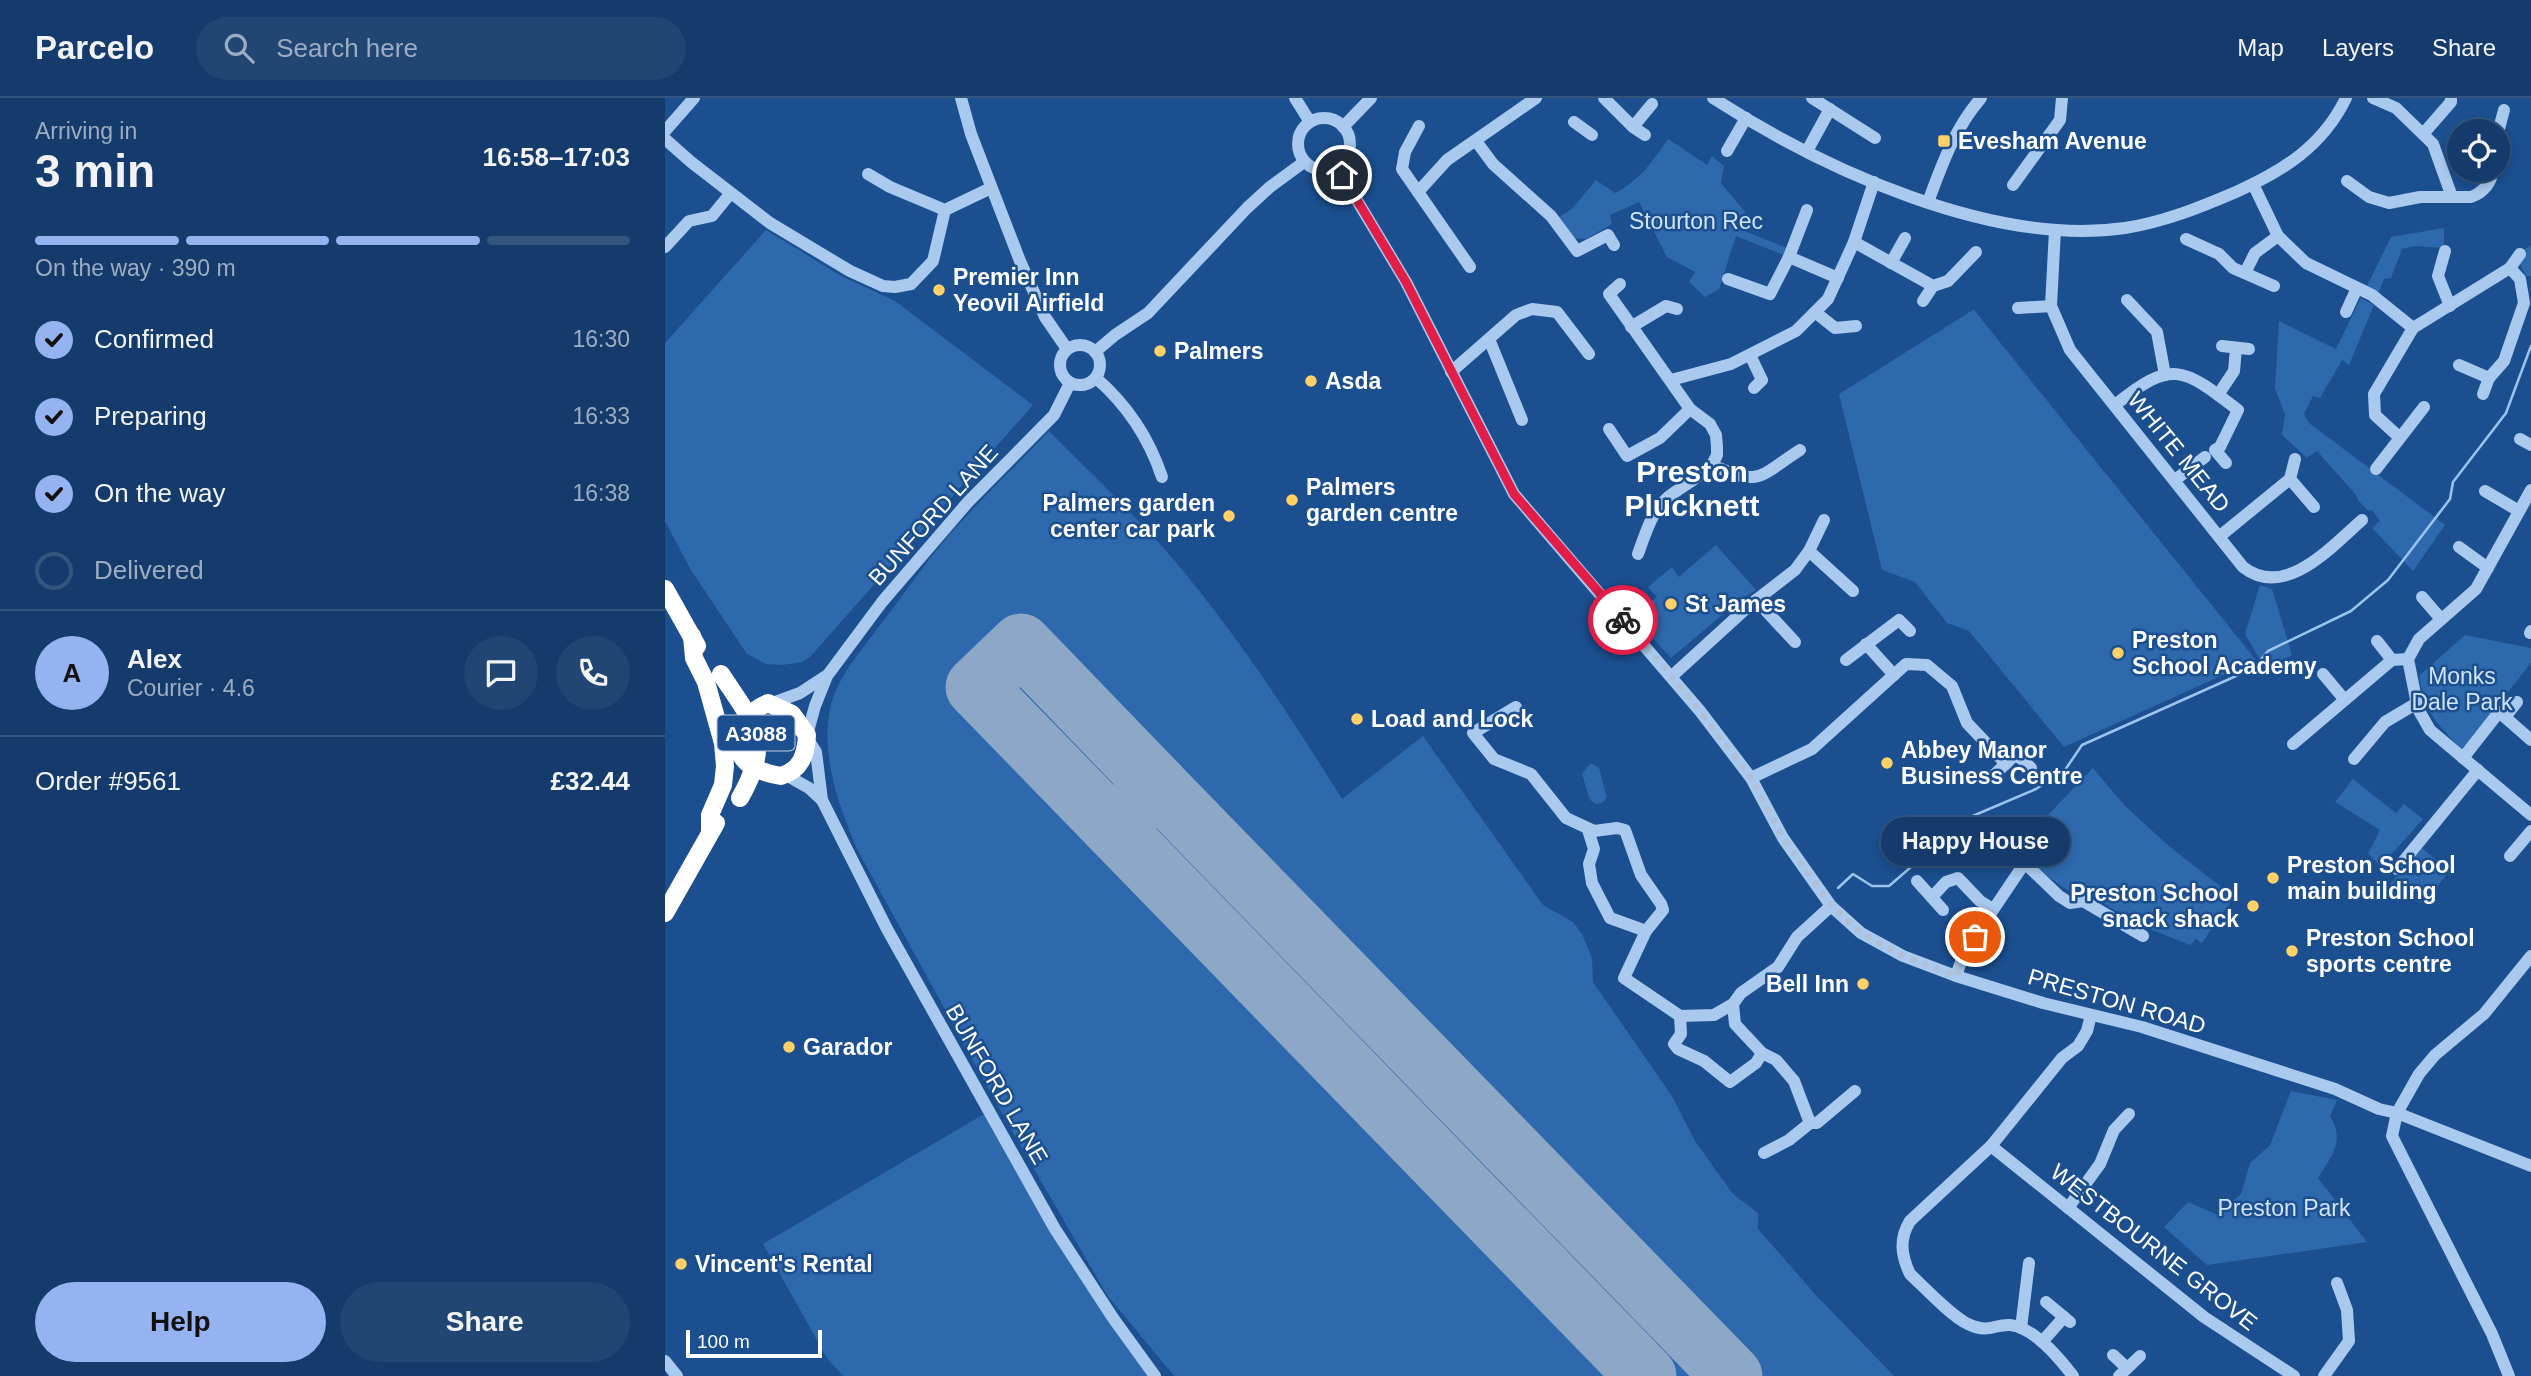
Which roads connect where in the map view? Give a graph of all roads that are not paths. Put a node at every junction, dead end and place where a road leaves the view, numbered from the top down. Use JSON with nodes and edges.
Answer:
{"nodes":[{"id":1,"x":694,"y":98,"type":"edge"},
{"id":2,"x":961,"y":98,"type":"edge"},
{"id":3,"x":1296,"y":98,"type":"edge"},
{"id":4,"x":1371,"y":98,"type":"edge"},
{"id":5,"x":1536,"y":98,"type":"edge"},
{"id":6,"x":1604,"y":98,"type":"edge"},
{"id":7,"x":1713,"y":98,"type":"edge"},
{"id":8,"x":1812,"y":98,"type":"edge"},
{"id":9,"x":2061,"y":98,"type":"edge"},
{"id":10,"x":2346,"y":98,"type":"edge"},
{"id":11,"x":2374,"y":98,"type":"edge"},
{"id":12,"x":2451,"y":98,"type":"edge"},
{"id":13,"x":1978,"y":99,"type":"edge"},
{"id":14,"x":1652,"y":104,"type":"dead end"},
{"id":15,"x":1830,"y":110,"type":"junction"},
{"id":16,"x":2504,"y":110,"type":"dead end"},
{"id":17,"x":1746,"y":118,"type":"junction"},
{"id":18,"x":2502,"y":119,"type":"edge"},
{"id":19,"x":1310,"y":122,"type":"junction"},
{"id":20,"x":1574,"y":122,"type":"dead end"},
{"id":21,"x":1419,"y":126,"type":"dead end"},
{"id":22,"x":1343,"y":127,"type":"junction"},
{"id":23,"x":1633,"y":127,"type":"junction"},
{"id":24,"x":665,"y":131,"type":"edge"},
{"id":25,"x":2423,"y":134,"type":"junction"},
{"id":26,"x":1592,"y":135,"type":"dead end"},
{"id":27,"x":1645,"y":135,"type":"dead end"},
{"id":28,"x":1875,"y":138,"type":"dead end"},
{"id":29,"x":665,"y":139,"type":"edge"},
{"id":30,"x":1476,"y":141,"type":"junction"},
{"id":31,"x":1807,"y":150,"type":"junction"},
{"id":32,"x":1727,"y":151,"type":"dead end"},
{"id":33,"x":1304,"y":162,"type":"junction"},
{"id":34,"x":1337,"y":167,"type":"junction"},
{"id":35,"x":868,"y":174,"type":"dead end"},
{"id":36,"x":2347,"y":181,"type":"dead end"},
{"id":37,"x":1874,"y":182,"type":"junction"},
{"id":38,"x":2490,"y":182,"type":"edge"},
{"id":39,"x":2013,"y":184,"type":"dead end"},
{"id":40,"x":2253,"y":184,"type":"junction"},
{"id":41,"x":991,"y":188,"type":"junction"},
{"id":42,"x":1418,"y":192,"type":"junction"},
{"id":43,"x":730,"y":194,"type":"junction"},
{"id":44,"x":2452,"y":197,"type":"junction"},
{"id":45,"x":1927,"y":202,"type":"junction"},
{"id":46,"x":945,"y":210,"type":"junction"},
{"id":47,"x":1807,"y":210,"type":"dead end"},
{"id":48,"x":2055,"y":230,"type":"junction"},
{"id":49,"x":2279,"y":236,"type":"junction"},
{"id":50,"x":1905,"y":238,"type":"dead end"},
{"id":51,"x":2186,"y":239,"type":"dead end"},
{"id":52,"x":1854,"y":242,"type":"junction"},
{"id":53,"x":1614,"y":245,"type":"dead end"},
{"id":54,"x":665,"y":247,"type":"edge"},
{"id":55,"x":2445,"y":251,"type":"dead end"},
{"id":56,"x":1976,"y":252,"type":"dead end"},
{"id":57,"x":2520,"y":254,"type":"dead end"},
{"id":58,"x":1789,"y":257,"type":"junction"},
{"id":59,"x":1891,"y":263,"type":"junction"},
{"id":60,"x":1470,"y":267,"type":"dead end"},
{"id":61,"x":2510,"y":268,"type":"junction"},
{"id":62,"x":2245,"y":273,"type":"junction"},
{"id":63,"x":1838,"y":278,"type":"junction"},
{"id":64,"x":1728,"y":279,"type":"dead end"},
{"id":65,"x":1620,"y":284,"type":"dead end"},
{"id":66,"x":1933,"y":286,"type":"junction"},
{"id":67,"x":2274,"y":286,"type":"dead end"},
{"id":68,"x":2357,"y":288,"type":"junction"},
{"id":69,"x":2127,"y":300,"type":"dead end"},
{"id":70,"x":1923,"y":302,"type":"dead end"},
{"id":71,"x":2051,"y":306,"type":"junction"},
{"id":72,"x":2450,"y":306,"type":"junction"},
{"id":73,"x":2018,"y":307,"type":"dead end"},
{"id":74,"x":1677,"y":309,"type":"dead end"},
{"id":75,"x":1815,"y":312,"type":"junction"},
{"id":76,"x":2346,"y":312,"type":"dead end"},
{"id":77,"x":1856,"y":326,"type":"dead end"},
{"id":78,"x":1631,"y":327,"type":"junction"},
{"id":79,"x":2413,"y":328,"type":"junction"},
{"id":80,"x":1489,"y":339,"type":"junction"},
{"id":81,"x":2223,"y":346,"type":"dead end"},
{"id":82,"x":1067,"y":349,"type":"junction"},
{"id":83,"x":1581,"y":350,"type":"dead end"},
{"id":84,"x":1095,"y":352,"type":"junction"},
{"id":85,"x":1750,"y":355,"type":"junction"},
{"id":86,"x":2459,"y":365,"type":"dead end"},
{"id":87,"x":1451,"y":372,"type":"junction"},
{"id":88,"x":2165,"y":374,"type":"junction"},
{"id":89,"x":1096,"y":378,"type":"junction"},
{"id":90,"x":2489,"y":378,"type":"junction"},
{"id":91,"x":1671,"y":380,"type":"junction"},
{"id":92,"x":1070,"y":383,"type":"junction"},
{"id":93,"x":1754,"y":388,"type":"dead end"},
{"id":94,"x":2483,"y":394,"type":"dead end"},
{"id":95,"x":2218,"y":395,"type":"junction"},
{"id":96,"x":2115,"y":405,"type":"junction"},
{"id":97,"x":2424,"y":407,"type":"dead end"},
{"id":98,"x":1690,"y":409,"type":"junction"},
{"id":99,"x":1522,"y":420,"type":"dead end"},
{"id":100,"x":1609,"y":429,"type":"dead end"},
{"id":101,"x":2399,"y":437,"type":"junction"},
{"id":102,"x":1800,"y":450,"type":"dead end"},
{"id":103,"x":2210,"y":454,"type":"junction"},
{"id":104,"x":2295,"y":459,"type":"dead end"},
{"id":105,"x":2226,"y":463,"type":"dead end"},
{"id":106,"x":1712,"y":465,"type":"junction"},
{"id":107,"x":2376,"y":469,"type":"dead end"},
{"id":108,"x":1163,"y":477,"type":"dead end"},
{"id":109,"x":2290,"y":479,"type":"junction"},
{"id":110,"x":2175,"y":480,"type":"junction"},
{"id":111,"x":2531,"y":490,"type":"edge"},
{"id":112,"x":2485,"y":491,"type":"dead end"},
{"id":113,"x":2314,"y":507,"type":"dead end"},
{"id":114,"x":2519,"y":511,"type":"junction"},
{"id":115,"x":1824,"y":520,"type":"dead end"},
{"id":116,"x":2362,"y":520,"type":"dead end"},
{"id":117,"x":2220,"y":536,"type":"junction"},
{"id":118,"x":2459,"y":547,"type":"dead end"},
{"id":119,"x":1808,"y":551,"type":"junction"},
{"id":120,"x":1638,"y":554,"type":"dead end"},
{"id":121,"x":2488,"y":568,"type":"junction"},
{"id":122,"x":665,"y":589,"type":"edge"},
{"id":123,"x":1853,"y":591,"type":"dead end"},
{"id":124,"x":2422,"y":597,"type":"dead end"},
{"id":125,"x":1756,"y":600,"type":"junction"},
{"id":126,"x":2441,"y":619,"type":"junction"},
{"id":127,"x":1910,"y":631,"type":"dead end"},
{"id":128,"x":692,"y":636,"type":"junction"},
{"id":129,"x":2378,"y":641,"type":"dead end"},
{"id":130,"x":1795,"y":642,"type":"dead end"},
{"id":131,"x":1866,"y":644,"type":"junction"},
{"id":132,"x":2408,"y":659,"type":"junction"},
{"id":133,"x":1846,"y":660,"type":"dead end"},
{"id":134,"x":2392,"y":660,"type":"junction"},
{"id":135,"x":706,"y":661,"type":"junction"},
{"id":136,"x":721,"y":674,"type":"junction"},
{"id":137,"x":2323,"y":674,"type":"dead end"},
{"id":138,"x":1894,"y":675,"type":"junction"},
{"id":139,"x":827,"y":676,"type":"junction"},
{"id":140,"x":1672,"y":676,"type":"junction"},
{"id":141,"x":2344,"y":699,"type":"junction"},
{"id":142,"x":2517,"y":702,"type":"dead end"},
{"id":143,"x":2417,"y":703,"type":"junction"},
{"id":144,"x":769,"y":704,"type":"junction"},
{"id":145,"x":1516,"y":707,"type":"dead end"},
{"id":146,"x":748,"y":716,"type":"junction"},
{"id":147,"x":2505,"y":717,"type":"junction"},
{"id":148,"x":807,"y":737,"type":"junction"},
{"id":149,"x":2531,"y":740,"type":"edge"},
{"id":150,"x":2293,"y":744,"type":"dead end"},
{"id":151,"x":737,"y":748,"type":"junction"},
{"id":152,"x":2463,"y":758,"type":"junction"},
{"id":153,"x":2354,"y":759,"type":"dead end"},
{"id":154,"x":2006,"y":764,"type":"junction"},
{"id":155,"x":2031,"y":768,"type":"dead end"},
{"id":156,"x":754,"y":769,"type":"junction"},
{"id":157,"x":2478,"y":770,"type":"junction"},
{"id":158,"x":1995,"y":774,"type":"dead end"},
{"id":159,"x":783,"y":776,"type":"junction"},
{"id":160,"x":1751,"y":778,"type":"junction"},
{"id":161,"x":740,"y":799,"type":"junction"},
{"id":162,"x":822,"y":800,"type":"junction"},
{"id":163,"x":723,"y":811,"type":"junction"},
{"id":164,"x":2531,"y":815,"type":"edge"},
{"id":165,"x":1588,"y":830,"type":"junction"},
{"id":166,"x":2531,"y":831,"type":"edge"},
{"id":167,"x":710,"y":832,"type":"junction"},
{"id":168,"x":2004,"y":843,"type":"dead end"},
{"id":169,"x":2511,"y":856,"type":"dead end"},
{"id":170,"x":2025,"y":864,"type":"junction"},
{"id":171,"x":2397,"y":869,"type":"dead end"},
{"id":172,"x":1917,"y":881,"type":"dead end"},
{"id":173,"x":1932,"y":897,"type":"junction"},
{"id":174,"x":1832,"y":906,"type":"junction"},
{"id":175,"x":1993,"y":909,"type":"junction"},
{"id":176,"x":1943,"y":910,"type":"dead end"},
{"id":177,"x":665,"y":913,"type":"edge"},
{"id":178,"x":1646,"y":931,"type":"junction"},
{"id":179,"x":2143,"y":936,"type":"dead end"},
{"id":180,"x":2531,"y":957,"type":"edge"},
{"id":181,"x":1956,"y":976,"type":"junction"},
{"id":182,"x":1733,"y":1004,"type":"junction"},
{"id":183,"x":1714,"y":1015,"type":"junction"},
{"id":184,"x":2091,"y":1015,"type":"junction"},
{"id":185,"x":1681,"y":1016,"type":"junction"},
{"id":186,"x":1735,"y":1024,"type":"junction"},
{"id":187,"x":1762,"y":1053,"type":"junction"},
{"id":188,"x":1855,"y":1091,"type":"dead end"},
{"id":189,"x":2397,"y":1112,"type":"junction"},
{"id":190,"x":2129,"y":1114,"type":"dead end"},
{"id":191,"x":1810,"y":1123,"type":"junction"},
{"id":192,"x":1991,"y":1146,"type":"junction"},
{"id":193,"x":1764,"y":1153,"type":"dead end"},
{"id":194,"x":2531,"y":1166,"type":"edge"},
{"id":195,"x":2068,"y":1208,"type":"junction"},
{"id":196,"x":2029,"y":1263,"type":"dead end"},
{"id":197,"x":2337,"y":1283,"type":"dead end"},
{"id":198,"x":2046,"y":1302,"type":"dead end"},
{"id":199,"x":2021,"y":1328,"type":"junction"},
{"id":200,"x":2042,"y":1342,"type":"junction"},
{"id":201,"x":2113,"y":1355,"type":"dead end"},
{"id":202,"x":2140,"y":1356,"type":"dead end"},
{"id":203,"x":665,"y":1361,"type":"edge"},
{"id":204,"x":2123,"y":1372,"type":"edge"},
{"id":205,"x":677,"y":1376,"type":"edge"},
{"id":206,"x":1155,"y":1376,"type":"edge"},
{"id":207,"x":2073,"y":1376,"type":"edge"},
{"id":208,"x":2294,"y":1376,"type":"edge"},
{"id":209,"x":2324,"y":1376,"type":"edge"},
{"id":210,"x":2509,"y":1376,"type":"edge"}],
"edges":[{"from":1,"to":24,"type":"street"},
{"from":2,"to":41,"type":"street"},
{"from":3,"to":19,"type":"street"},
{"from":4,"to":22,"type":"street"},
{"from":5,"to":30,"type":"street"},
{"from":6,"to":23,"type":"street"},
{"from":7,"to":17,"type":"street"},
{"from":8,"to":15,"type":"street"},
{"from":9,"to":39,"type":"street"},
{"from":10,"to":40,"type":"street"},
{"from":11,"to":25,"type":"street"},
{"from":12,"to":25,"type":"street"},
{"from":13,"to":45,"type":"street"},
{"from":14,"to":23,"type":"street"},
{"from":15,"to":28,"type":"street"},
{"from":15,"to":31,"type":"street"},
{"from":16,"to":18,"type":"street"},
{"from":17,"to":31,"type":"street"},
{"from":17,"to":32,"type":"street"},
{"from":19,"to":22,"type":"street"},
{"from":19,"to":33,"type":"street"},
{"from":20,"to":26,"type":"street"},
{"from":21,"to":42,"type":"street"},
{"from":22,"to":34,"type":"street"},
{"from":23,"to":27,"type":"street"},
{"from":25,"to":44,"type":"street"},
{"from":29,"to":43,"type":"street"},
{"from":30,"to":42,"type":"street"},
{"from":30,"to":53,"type":"street"},
{"from":31,"to":37,"type":"street"},
{"from":33,"to":34,"type":"street"},
{"from":33,"to":84,"type":"street"},
{"from":34,"to":87,"type":"street","name":"PRESTON ROAD"},
{"from":35,"to":46,"type":"street"},
{"from":36,"to":44,"type":"street"},
{"from":37,"to":45,"type":"street"},
{"from":37,"to":52,"type":"street"},
{"from":38,"to":44,"type":"street"},
{"from":40,"to":48,"type":"street"},
{"from":40,"to":49,"type":"street"},
{"from":41,"to":46,"type":"street"},
{"from":41,"to":82,"type":"street"},
{"from":42,"to":60,"type":"street"},
{"from":43,"to":46,"type":"street"},
{"from":43,"to":54,"type":"street"},
{"from":45,"to":48,"type":"street"},
{"from":47,"to":58,"type":"street"},
{"from":48,"to":71,"type":"street","name":"WHITE MEAD"},
{"from":49,"to":62,"type":"street"},
{"from":49,"to":68,"type":"street"},
{"from":50,"to":59,"type":"street"},
{"from":51,"to":62,"type":"street"},
{"from":52,"to":59,"type":"street"},
{"from":52,"to":63,"type":"street"},
{"from":55,"to":72,"type":"street"},
{"from":56,"to":66,"type":"street"},
{"from":57,"to":61,"type":"street"},
{"from":58,"to":63,"type":"street"},
{"from":58,"to":64,"type":"street"},
{"from":59,"to":66,"type":"street"},
{"from":61,"to":72,"type":"street"},
{"from":61,"to":90,"type":"street"},
{"from":62,"to":67,"type":"street"},
{"from":63,"to":75,"type":"street"},
{"from":65,"to":78,"type":"street"},
{"from":66,"to":70,"type":"street"},
{"from":68,"to":76,"type":"street"},
{"from":68,"to":79,"type":"street"},
{"from":69,"to":88,"type":"street"},
{"from":71,"to":73,"type":"street"},
{"from":71,"to":96,"type":"street","name":"WHITE MEAD"},
{"from":72,"to":79,"type":"street"},
{"from":74,"to":78,"type":"street"},
{"from":75,"to":77,"type":"street"},
{"from":75,"to":85,"type":"street"},
{"from":78,"to":91,"type":"street"},
{"from":79,"to":101,"type":"street"},
{"from":80,"to":83,"type":"street"},
{"from":80,"to":87,"type":"street"},
{"from":80,"to":99,"type":"street"},
{"from":81,"to":95,"type":"street"},
{"from":82,"to":84,"type":"street"},
{"from":82,"to":92,"type":"street"},
{"from":84,"to":89,"type":"street"},
{"from":85,"to":91,"type":"street"},
{"from":85,"to":93,"type":"street"},
{"from":86,"to":90,"type":"street"},
{"from":87,"to":140,"type":"street","name":"PRESTON ROAD"},
{"from":88,"to":95,"type":"street"},
{"from":88,"to":96,"type":"street"},
{"from":89,"to":92,"type":"street"},
{"from":89,"to":108,"type":"street"},
{"from":90,"to":94,"type":"street"},
{"from":91,"to":98,"type":"street"},
{"from":92,"to":139,"type":"street","name":"BUNFORD LANE"},
{"from":95,"to":103,"type":"street"},
{"from":96,"to":110,"type":"street","name":"WHITE MEAD"},
{"from":97,"to":101,"type":"street"},
{"from":98,"to":100,"type":"street"},
{"from":98,"to":106,"type":"street"},
{"from":101,"to":107,"type":"street"},
{"from":102,"to":106,"type":"street"},
{"from":103,"to":105,"type":"street"},
{"from":103,"to":110,"type":"street"},
{"from":104,"to":109,"type":"street"},
{"from":106,"to":120,"type":"street"},
{"from":109,"to":113,"type":"street"},
{"from":109,"to":117,"type":"street"},
{"from":110,"to":117,"type":"street","name":"WHITE MEAD"},
{"from":111,"to":114,"type":"street"},
{"from":112,"to":114,"type":"street"},
{"from":114,"to":121,"type":"street"},
{"from":115,"to":119,"type":"street"},
{"from":116,"to":117,"type":"street","name":"WHITE MEAD"},
{"from":118,"to":121,"type":"street"},
{"from":119,"to":123,"type":"street"},
{"from":119,"to":125,"type":"street"},
{"from":121,"to":126,"type":"street"},
{"from":122,"to":128,"type":"highway","number":"A3088"},
{"from":124,"to":126,"type":"street"},
{"from":125,"to":130,"type":"street"},
{"from":125,"to":140,"type":"street"},
{"from":126,"to":132,"type":"street"},
{"from":127,"to":131,"type":"street"},
{"from":128,"to":135,"type":"highway","number":"A3088"},
{"from":128,"to":167,"type":"highway"},
{"from":129,"to":134,"type":"street"},
{"from":131,"to":133,"type":"street"},
{"from":131,"to":138,"type":"street"},
{"from":132,"to":134,"type":"street"},
{"from":132,"to":143,"type":"street"},
{"from":134,"to":141,"type":"street"},
{"from":135,"to":136,"type":"highway","number":"A3088"},
{"from":135,"to":151,"type":"highway","number":"A3088"},
{"from":136,"to":144,"type":"highway","number":"A3088"},
{"from":136,"to":146,"type":"highway","number":"A3088"},
{"from":137,"to":141,"type":"street"},
{"from":138,"to":154,"type":"street"},
{"from":138,"to":160,"type":"street"},
{"from":139,"to":144,"type":"street","name":"BUNFORD LANE"},
{"from":139,"to":148,"type":"street","name":"BUNFORD LANE"},
{"from":140,"to":160,"type":"street","name":"PRESTON ROAD"},
{"from":141,"to":150,"type":"street"},
{"from":142,"to":147,"type":"street"},
{"from":143,"to":152,"type":"street"},
{"from":143,"to":153,"type":"street"},
{"from":144,"to":146,"type":"highway"},
{"from":144,"to":148,"type":"highway"},
{"from":145,"to":165,"type":"street"},
{"from":146,"to":151,"type":"highway"},
{"from":146,"to":156,"type":"highway","number":"A3088"},
{"from":147,"to":149,"type":"street"},
{"from":147,"to":152,"type":"street"},
{"from":148,"to":159,"type":"highway"},
{"from":148,"to":162,"type":"street","name":"BUNFORD LANE"},
{"from":151,"to":156,"type":"highway"},
{"from":151,"to":163,"type":"highway","number":"A3088"},
{"from":152,"to":157,"type":"street"},
{"from":154,"to":155,"type":"street"},
{"from":154,"to":158,"type":"street"},
{"from":156,"to":159,"type":"highway"},
{"from":156,"to":161,"type":"highway","number":"A3088"},
{"from":157,"to":164,"type":"street"},
{"from":157,"to":171,"type":"street"},
{"from":159,"to":161,"type":"highway","number":"A3088"},
{"from":159,"to":162,"type":"street","name":"BUNFORD LANE"},
{"from":160,"to":174,"type":"street","name":"PRESTON ROAD"},
{"from":161,"to":163,"type":"highway","number":"A3088"},
{"from":162,"to":206,"type":"street","name":"BUNFORD LANE"},
{"from":163,"to":167,"type":"highway","number":"A3088"},
{"from":165,"to":178,"type":"street"},
{"from":165,"to":178,"type":"street"},
{"from":166,"to":169,"type":"street"},
{"from":167,"to":177,"type":"highway","number":"A3088"},
{"from":168,"to":170,"type":"street"},
{"from":170,"to":175,"type":"street"},
{"from":170,"to":179,"type":"street"},
{"from":172,"to":173,"type":"street"},
{"from":173,"to":175,"type":"street"},
{"from":173,"to":176,"type":"street"},
{"from":174,"to":181,"type":"street","name":"PRESTON ROAD"},
{"from":174,"to":182,"type":"street"},
{"from":175,"to":181,"type":"street"},
{"from":178,"to":185,"type":"street"},
{"from":180,"to":189,"type":"street"},
{"from":181,"to":184,"type":"street","name":"PRESTON ROAD"},
{"from":182,"to":183,"type":"street"},
{"from":182,"to":186,"type":"street"},
{"from":183,"to":185,"type":"street"},
{"from":183,"to":186,"type":"street"},
{"from":184,"to":189,"type":"street","name":"PRESTON ROAD"},
{"from":184,"to":192,"type":"street"},
{"from":185,"to":187,"type":"street"},
{"from":186,"to":187,"type":"street"},
{"from":187,"to":191,"type":"street"},
{"from":188,"to":191,"type":"street"},
{"from":189,"to":194,"type":"street","name":"PRESTON ROAD"},
{"from":189,"to":210,"type":"street"},
{"from":190,"to":195,"type":"street"},
{"from":191,"to":193,"type":"street"},
{"from":192,"to":195,"type":"street","name":"WESTBOURNE GROVE"},
{"from":192,"to":199,"type":"street"},
{"from":195,"to":208,"type":"street","name":"WESTBOURNE GROVE"},
{"from":196,"to":199,"type":"street"},
{"from":197,"to":209,"type":"street"},
{"from":198,"to":200,"type":"street"},
{"from":199,"to":200,"type":"street"},
{"from":200,"to":207,"type":"street"},
{"from":201,"to":204,"type":"street"},
{"from":202,"to":204,"type":"street"},
{"from":203,"to":205,"type":"street"}]}
